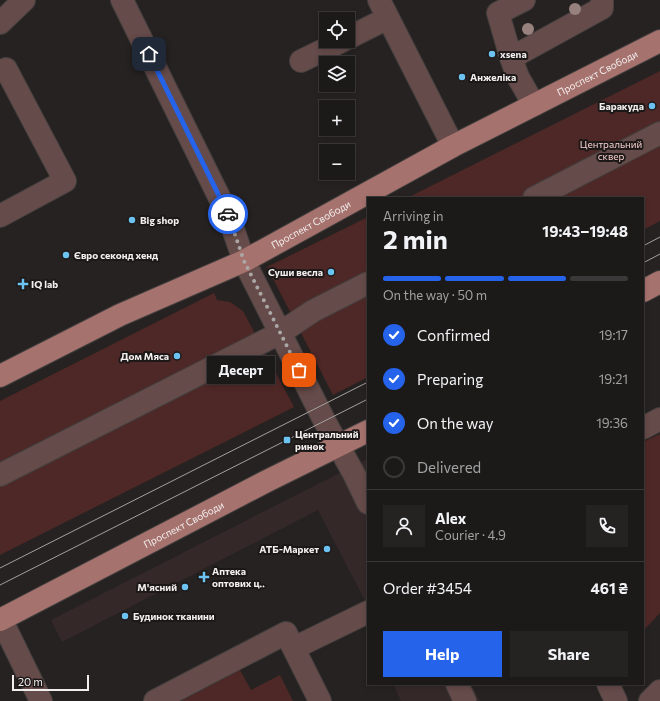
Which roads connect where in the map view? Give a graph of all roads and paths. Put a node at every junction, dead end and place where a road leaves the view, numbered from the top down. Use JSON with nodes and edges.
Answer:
{"nodes":[{"id":1,"x":24,"y":0,"type":"edge"},
{"id":2,"x":122,"y":0,"type":"edge"},
{"id":3,"x":524,"y":0,"type":"edge"},
{"id":4,"x":602,"y":0,"type":"edge"},
{"id":5,"x":383,"y":9,"type":"edge"},
{"id":6,"x":0,"y":24,"type":"edge"},
{"id":7,"x":355,"y":32,"type":"edge"},
{"id":8,"x":660,"y":41,"type":"edge"},
{"id":9,"x":328,"y":48,"type":"edge"},
{"id":10,"x":511,"y":58,"type":"junction"},
{"id":11,"x":301,"y":61,"type":"dead end"},
{"id":12,"x":2,"y":66,"type":"edge"},
{"id":13,"x":534,"y":105,"type":"junction"},
{"id":14,"x":660,"y":133,"type":"edge"},
{"id":15,"x":453,"y":146,"type":"junction"},
{"id":16,"x":536,"y":197,"type":"edge"},
{"id":17,"x":0,"y":216,"type":"edge"},
{"id":18,"x":244,"y":261,"type":"junction"},
{"id":19,"x":660,"y":282,"type":"edge"},
{"id":20,"x":367,"y":284,"type":"edge"},
{"id":21,"x":644,"y":290,"type":"edge"},
{"id":22,"x":280,"y":333,"type":"junction"},
{"id":23,"x":0,"y":376,"type":"edge"},
{"id":24,"x":660,"y":419,"type":"edge"},
{"id":25,"x":644,"y":427,"type":"edge"},
{"id":26,"x":367,"y":431,"type":"edge"},
{"id":27,"x":337,"y":445,"type":"junction"},
{"id":28,"x":0,"y":475,"type":"edge"},
{"id":29,"x":367,"y":500,"type":"edge"},
{"id":30,"x":367,"y":612,"type":"edge"},
{"id":31,"x":1,"y":620,"type":"edge"},
{"id":32,"x":294,"y":648,"type":"junction"},
{"id":33,"x":457,"y":685,"type":"edge"},
{"id":34,"x":608,"y":685,"type":"edge"},
{"id":35,"x":660,"y":690,"type":"edge"},
{"id":36,"x":41,"y":701,"type":"edge"},
{"id":37,"x":155,"y":701,"type":"edge"},
{"id":38,"x":320,"y":701,"type":"edge"},
{"id":39,"x":465,"y":701,"type":"edge"},
{"id":40,"x":616,"y":701,"type":"edge"},
{"id":41,"x":650,"y":701,"type":"edge"}],
"edges":[{"from":1,"to":6,"type":"street"},
{"from":2,"to":18,"type":"street"},
{"from":3,"to":10,"type":"street"},
{"from":4,"to":10,"type":"street"},
{"from":5,"to":7,"type":"street"},
{"from":5,"to":15,"type":"street"},
{"from":8,"to":13,"type":"main road","name":"Проспект Свободи"},
{"from":9,"to":11,"type":"street"},
{"from":10,"to":13,"type":"street"},
{"from":12,"to":17,"type":"street"},
{"from":13,"to":15,"type":"main road","name":"Проспект Свободи"},
{"from":14,"to":16,"type":"street"},
{"from":15,"to":18,"type":"main road","name":"Проспект Свободи"},
{"from":18,"to":22,"type":"street"},
{"from":18,"to":23,"type":"main road","name":"Проспект Свободи"},
{"from":19,"to":21,"type":"main road"},
{"from":20,"to":22,"type":"street"},
{"from":22,"to":27,"type":"street"},
{"from":22,"to":28,"type":"street"},
{"from":24,"to":25,"type":"street"},
{"from":26,"to":27,"type":"main road","name":"Проспект Свободи"},
{"from":27,"to":29,"type":"street"},
{"from":27,"to":31,"type":"main road","name":"Проспект Свободи"},
{"from":30,"to":32,"type":"street"},
{"from":31,"to":36,"type":"street"},
{"from":32,"to":37,"type":"street"},
{"from":32,"to":38,"type":"street"},
{"from":33,"to":39,"type":"street"},
{"from":34,"to":40,"type":"street"},
{"from":35,"to":41,"type":"street"}]}
